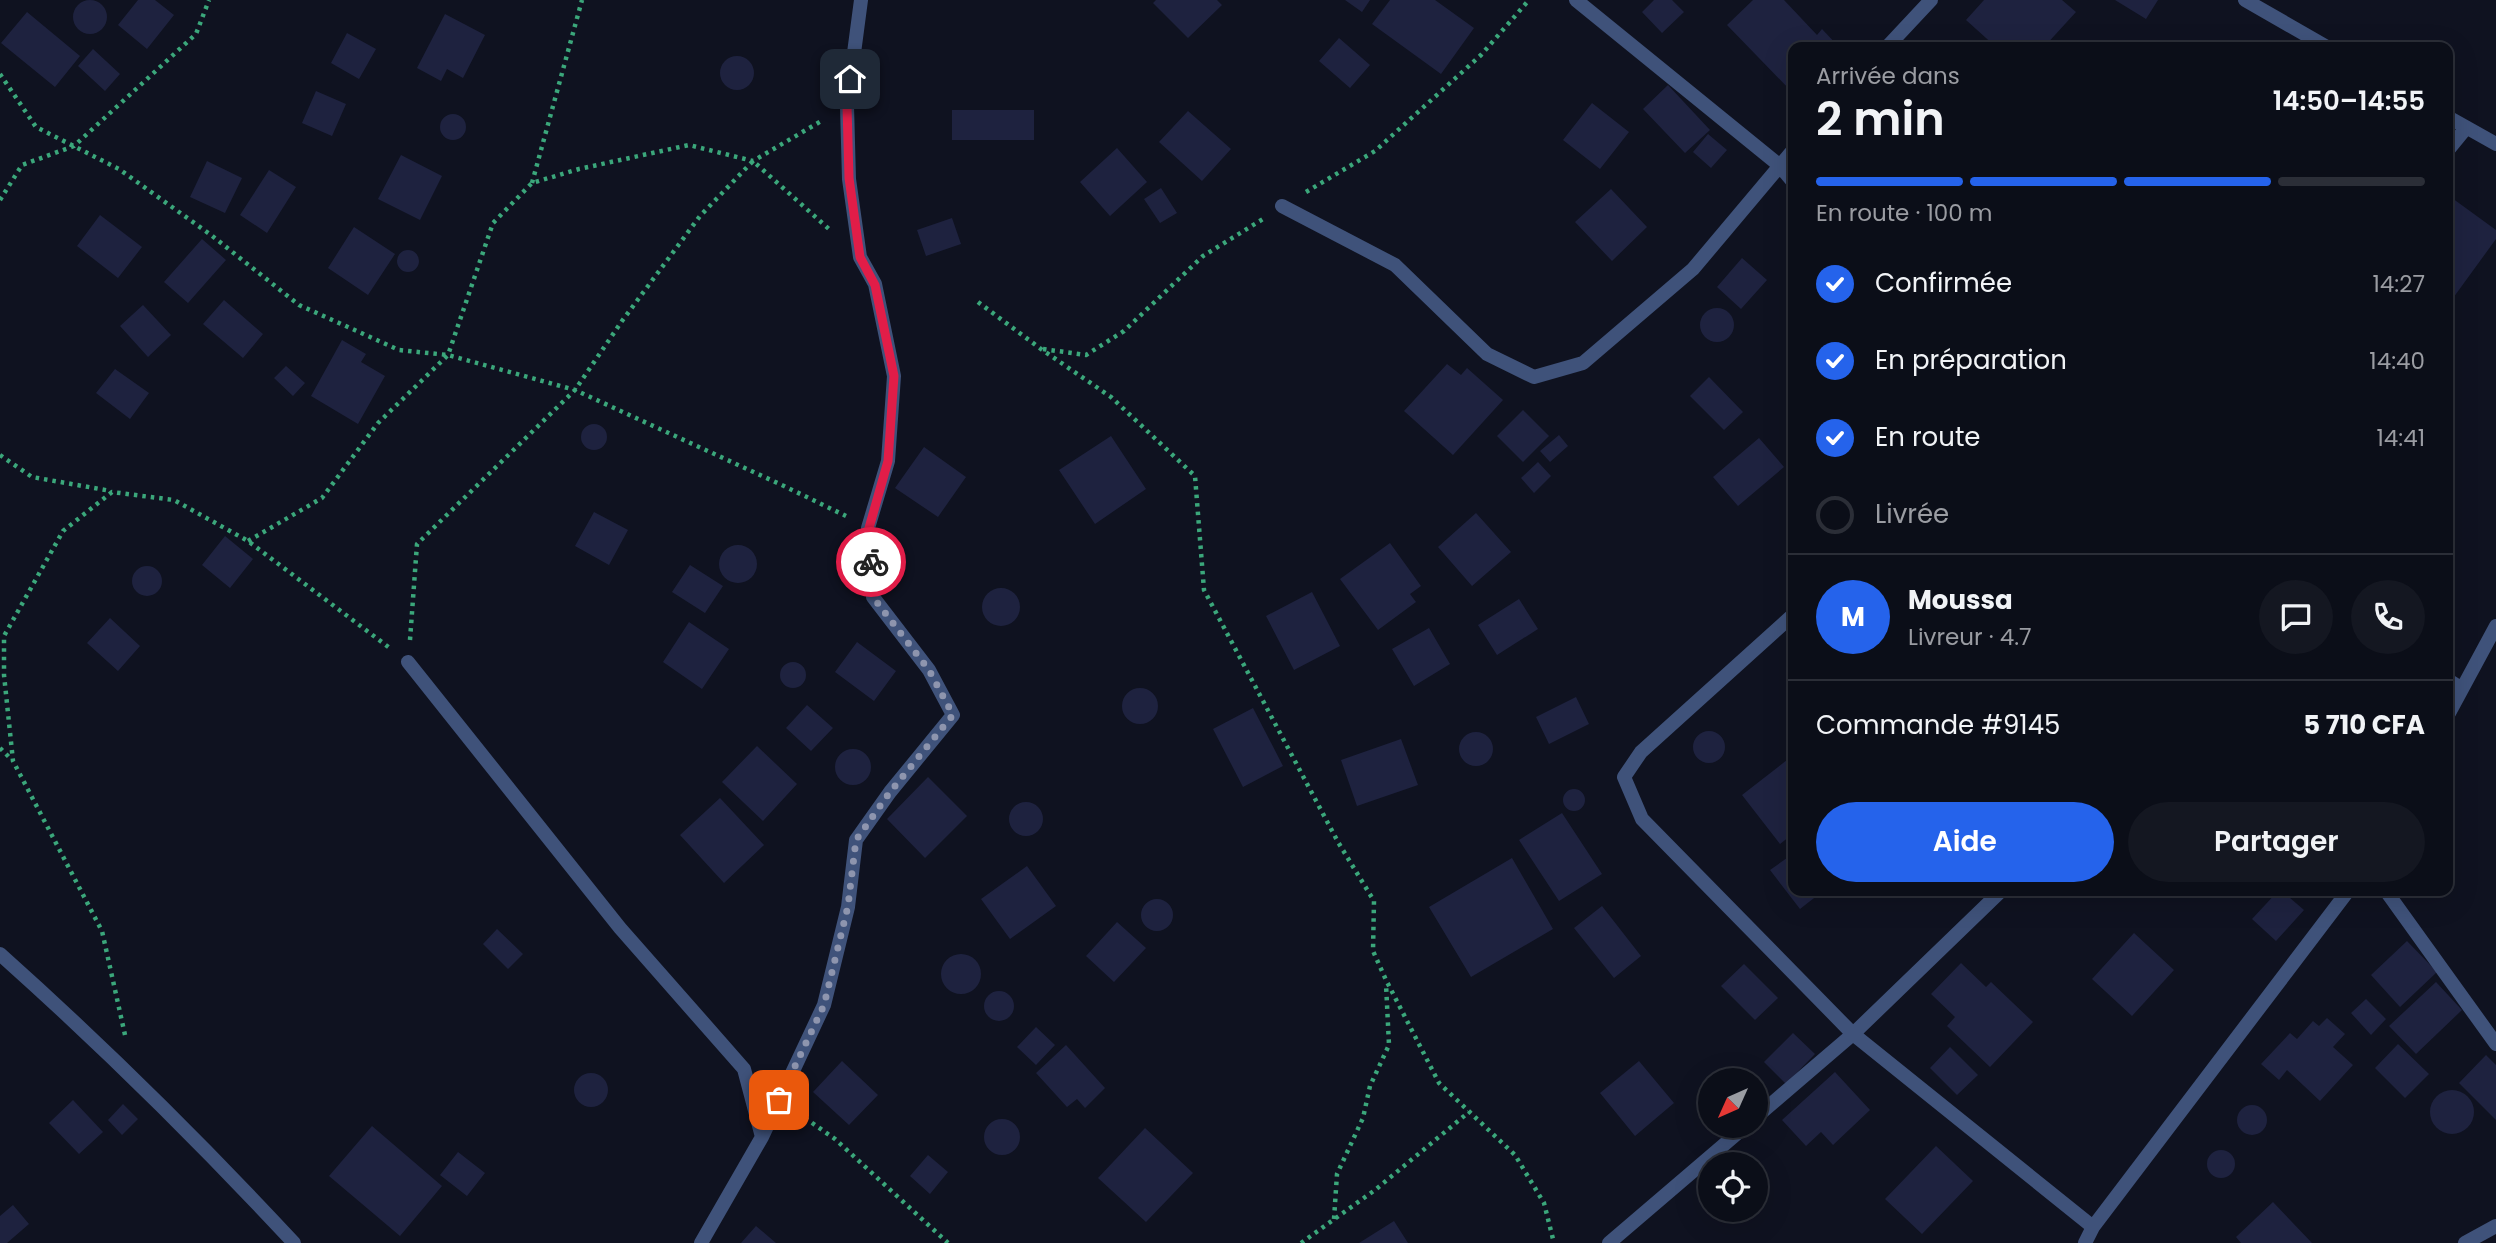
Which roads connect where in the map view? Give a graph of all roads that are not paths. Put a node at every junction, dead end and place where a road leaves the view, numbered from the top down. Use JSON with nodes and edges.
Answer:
{"nodes":[{"id":1,"x":861,"y":0,"type":"edge"},
{"id":2,"x":1576,"y":0,"type":"edge"},
{"id":3,"x":1931,"y":0,"type":"edge"},
{"id":4,"x":2245,"y":0,"type":"edge"},
{"id":5,"x":1892,"y":42,"type":"edge"},
{"id":6,"x":2318,"y":42,"type":"edge"},
{"id":7,"x":2453,"y":120,"type":"edge"},
{"id":8,"x":2466,"y":128,"type":"junction"},
{"id":9,"x":2453,"y":144,"type":"edge"},
{"id":10,"x":2496,"y":144,"type":"edge"},
{"id":11,"x":1788,"y":155,"type":"edge"},
{"id":12,"x":1779,"y":165,"type":"junction"},
{"id":13,"x":1788,"y":176,"type":"edge"},
{"id":14,"x":1282,"y":206,"type":"dead end"},
{"id":15,"x":1788,"y":619,"type":"edge"},
{"id":16,"x":2496,"y":626,"type":"edge"},
{"id":17,"x":408,"y":662,"type":"road end"},
{"id":18,"x":2453,"y":683,"type":"edge"},
{"id":19,"x":2462,"y":689,"type":"junction"},
{"id":20,"x":2453,"y":706,"type":"edge"},
{"id":21,"x":1996,"y":896,"type":"edge"},
{"id":22,"x":2344,"y":896,"type":"edge"},
{"id":23,"x":2390,"y":896,"type":"edge"},
{"id":24,"x":0,"y":954,"type":"edge"},
{"id":25,"x":1853,"y":1034,"type":"junction"},
{"id":26,"x":2496,"y":1044,"type":"edge"},
{"id":27,"x":1768,"y":1107,"type":"edge"},
{"id":28,"x":762,"y":1137,"type":"junction"},
{"id":29,"x":1732,"y":1138,"type":"edge"},
{"id":30,"x":2496,"y":1226,"type":"edge"},
{"id":31,"x":2093,"y":1227,"type":"junction"},
{"id":32,"x":294,"y":1243,"type":"edge"},
{"id":33,"x":701,"y":1243,"type":"edge"},
{"id":34,"x":1609,"y":1243,"type":"edge"},
{"id":35,"x":2085,"y":1243,"type":"edge"},
{"id":36,"x":2465,"y":1243,"type":"edge"}],
"edges":[{"from":1,"to":28,"type":"street"},
{"from":2,"to":12,"type":"street"},
{"from":3,"to":5,"type":"street"},
{"from":4,"to":6,"type":"street"},
{"from":7,"to":8,"type":"street"},
{"from":8,"to":9,"type":"street"},
{"from":8,"to":10,"type":"street"},
{"from":11,"to":12,"type":"street"},
{"from":12,"to":13,"type":"street"},
{"from":12,"to":14,"type":"street"},
{"from":15,"to":25,"type":"street"},
{"from":16,"to":19,"type":"street"},
{"from":17,"to":28,"type":"street"},
{"from":18,"to":19,"type":"street"},
{"from":19,"to":20,"type":"street"},
{"from":21,"to":25,"type":"street"},
{"from":22,"to":31,"type":"street"},
{"from":23,"to":26,"type":"street"},
{"from":24,"to":32,"type":"street"},
{"from":25,"to":27,"type":"street"},
{"from":25,"to":31,"type":"street"},
{"from":28,"to":33,"type":"street"},
{"from":29,"to":34,"type":"street"},
{"from":30,"to":36,"type":"street"},
{"from":31,"to":35,"type":"street"}]}
